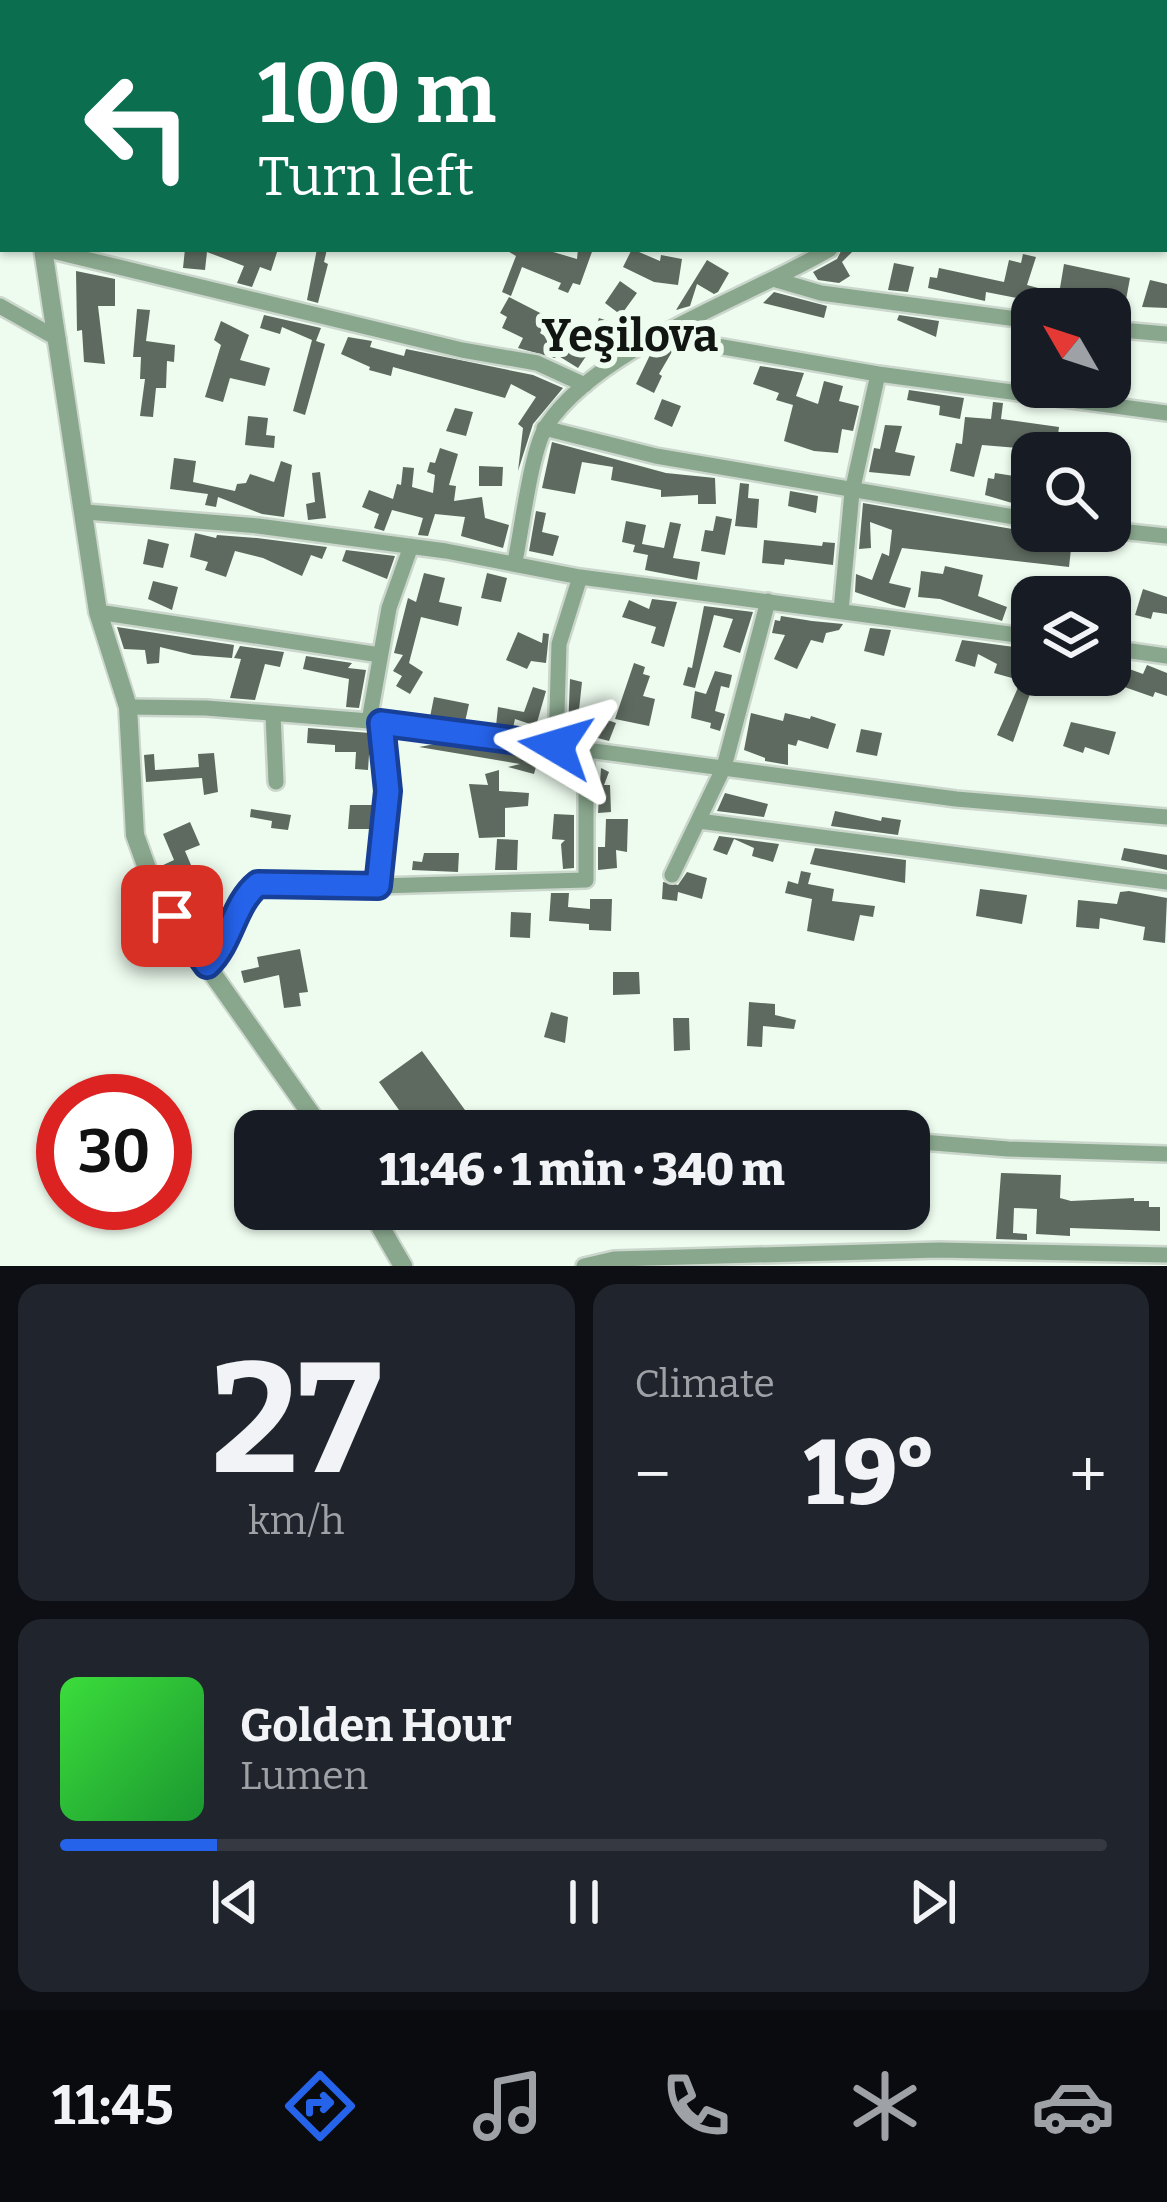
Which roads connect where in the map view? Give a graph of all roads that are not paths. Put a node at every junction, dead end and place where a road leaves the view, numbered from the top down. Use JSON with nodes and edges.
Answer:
{"nodes":[{"id":1,"x":44,"y":252,"type":"edge"},
{"id":2,"x":55,"y":252,"type":"edge"},
{"id":3,"x":824,"y":252,"type":"edge"},
{"id":4,"x":773,"y":279,"type":"junction"},
{"id":5,"x":0,"y":306,"type":"edge"},
{"id":6,"x":1011,"y":318,"type":"edge"},
{"id":7,"x":1131,"y":331,"type":"edge"},
{"id":8,"x":1167,"y":334,"type":"edge"},
{"id":9,"x":660,"y":336,"type":"junction"},
{"id":10,"x":58,"y":339,"type":"junction"},
{"id":11,"x":878,"y":374,"type":"junction"},
{"id":12,"x":585,"y":385,"type":"junction"},
{"id":13,"x":1011,"y":392,"type":"edge"},
{"id":14,"x":1130,"y":408,"type":"edge"},
{"id":15,"x":1167,"y":413,"type":"edge"},
{"id":16,"x":544,"y":428,"type":"junction"},
{"id":17,"x":851,"y":492,"type":"junction"},
{"id":18,"x":86,"y":512,"type":"junction"},
{"id":19,"x":1011,"y":517,"type":"edge"},
{"id":20,"x":1131,"y":532,"type":"edge"},
{"id":21,"x":1167,"y":536,"type":"edge"},
{"id":22,"x":411,"y":546,"type":"junction"},
{"id":23,"x":515,"y":561,"type":"junction"},
{"id":24,"x":580,"y":577,"type":"junction"},
{"id":25,"x":768,"y":601,"type":"junction"},
{"id":26,"x":842,"y":611,"type":"junction"},
{"id":27,"x":98,"y":612,"type":"junction"},
{"id":28,"x":1011,"y":634,"type":"edge"},
{"id":29,"x":1131,"y":651,"type":"edge"},
{"id":30,"x":380,"y":655,"type":"junction"},
{"id":31,"x":1167,"y":656,"type":"edge"},
{"id":32,"x":128,"y":707,"type":"junction"},
{"id":33,"x":273,"y":714,"type":"junction"},
{"id":34,"x":375,"y":722,"type":"junction"},
{"id":35,"x":556,"y":746,"type":"junction"},
{"id":36,"x":586,"y":749,"type":"junction"},
{"id":37,"x":724,"y":767,"type":"junction"},
{"id":38,"x":277,"y":782,"type":"dead end"},
{"id":39,"x":1167,"y":817,"type":"edge"},
{"id":40,"x":699,"y":821,"type":"junction"},
{"id":41,"x":672,"y":875,"type":"dead end"},
{"id":42,"x":1167,"y":882,"type":"edge"},
{"id":43,"x":378,"y":886,"type":"junction"},
{"id":44,"x":207,"y":965,"type":"junction"},
{"id":45,"x":308,"y":1110,"type":"edge"},
{"id":46,"x":930,"y":1143,"type":"edge"},
{"id":47,"x":1167,"y":1154,"type":"edge"},
{"id":48,"x":382,"y":1230,"type":"edge"},
{"id":49,"x":1167,"y":1255,"type":"edge"},
{"id":50,"x":940,"y":1258,"type":"edge"},
{"id":51,"x":853,"y":1259,"type":"edge"},
{"id":52,"x":759,"y":1260,"type":"edge"},
{"id":53,"x":403,"y":1266,"type":"edge"},
{"id":54,"x":584,"y":1266,"type":"edge"}],
"edges":[{"from":1,"to":10,"type":"street"},
{"from":2,"to":12,"type":"street"},
{"from":3,"to":4,"type":"street"},
{"from":4,"to":6,"type":"street"},
{"from":4,"to":9,"type":"street"},
{"from":5,"to":10,"type":"street"},
{"from":7,"to":8,"type":"street"},
{"from":9,"to":11,"type":"street"},
{"from":9,"to":12,"type":"street"},
{"from":10,"to":18,"type":"street"},
{"from":11,"to":13,"type":"street"},
{"from":11,"to":17,"type":"street"},
{"from":12,"to":16,"type":"street"},
{"from":14,"to":15,"type":"street"},
{"from":16,"to":17,"type":"street"},
{"from":16,"to":23,"type":"street"},
{"from":17,"to":19,"type":"street"},
{"from":17,"to":26,"type":"street"},
{"from":18,"to":22,"type":"street"},
{"from":18,"to":27,"type":"street"},
{"from":20,"to":21,"type":"street"},
{"from":22,"to":23,"type":"street"},
{"from":22,"to":30,"type":"street"},
{"from":23,"to":24,"type":"street"},
{"from":24,"to":25,"type":"street"},
{"from":24,"to":35,"type":"street"},
{"from":25,"to":26,"type":"street"},
{"from":25,"to":37,"type":"street"},
{"from":26,"to":28,"type":"street"},
{"from":27,"to":30,"type":"street"},
{"from":27,"to":32,"type":"street"},
{"from":29,"to":31,"type":"street"},
{"from":30,"to":34,"type":"street"},
{"from":32,"to":33,"type":"street"},
{"from":32,"to":44,"type":"street"},
{"from":33,"to":34,"type":"street"},
{"from":33,"to":38,"type":"street"},
{"from":34,"to":35,"type":"street"},
{"from":34,"to":43,"type":"street"},
{"from":35,"to":36,"type":"street"},
{"from":36,"to":37,"type":"street"},
{"from":36,"to":43,"type":"street"},
{"from":37,"to":39,"type":"street"},
{"from":37,"to":40,"type":"street"},
{"from":40,"to":41,"type":"street"},
{"from":40,"to":42,"type":"street"},
{"from":43,"to":44,"type":"street"},
{"from":44,"to":45,"type":"street"},
{"from":46,"to":47,"type":"street"},
{"from":48,"to":53,"type":"street"},
{"from":49,"to":50,"type":"street"},
{"from":50,"to":51,"type":"street"},
{"from":51,"to":52,"type":"street"},
{"from":52,"to":54,"type":"street"}]}
